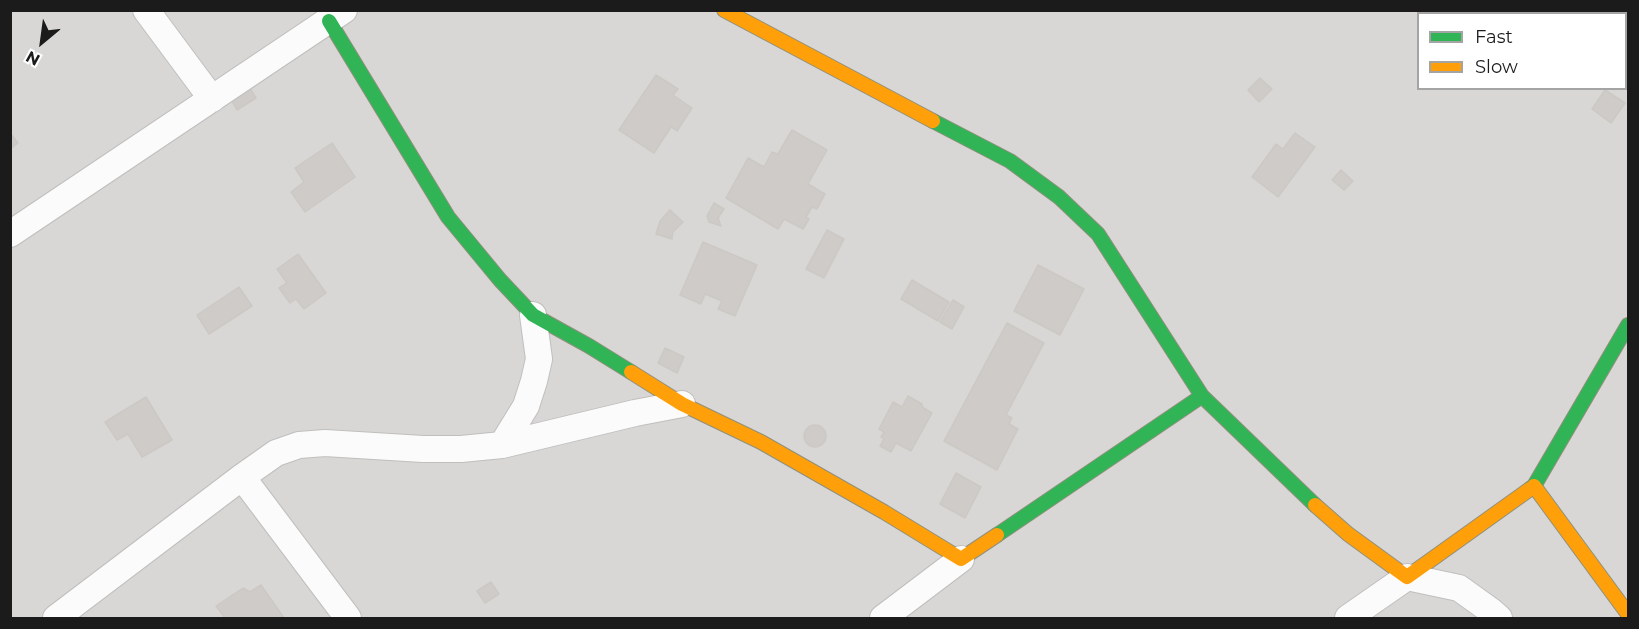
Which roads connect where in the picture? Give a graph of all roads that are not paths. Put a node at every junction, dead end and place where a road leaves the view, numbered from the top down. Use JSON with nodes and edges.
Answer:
{"nodes":[{"id":1,"x":146,"y":10,"type":"edge"},
{"id":2,"x":724,"y":10,"type":"edge"},
{"id":3,"x":337,"y":16,"type":"edge"},
{"id":4,"x":212,"y":99,"type":"junction"},
{"id":5,"x":10,"y":234,"type":"edge"},
{"id":6,"x":533,"y":315,"type":"junction"},
{"id":7,"x":1629,"y":325,"type":"edge"},
{"id":8,"x":1202,"y":396,"type":"junction"},
{"id":9,"x":682,"y":404,"type":"junction"},
{"id":10,"x":502,"y":445,"type":"junction"},
{"id":11,"x":242,"y":477,"type":"junction"},
{"id":12,"x":1534,"y":486,"type":"junction"},
{"id":13,"x":961,"y":559,"type":"junction"},
{"id":14,"x":1407,"y":578,"type":"junction"},
{"id":15,"x":1629,"y":614,"type":"edge"},
{"id":16,"x":56,"y":618,"type":"edge"},
{"id":17,"x":348,"y":618,"type":"edge"},
{"id":18,"x":883,"y":618,"type":"edge"},
{"id":19,"x":1348,"y":618,"type":"edge"},
{"id":20,"x":1499,"y":618,"type":"edge"}],
"edges":[{"from":1,"to":4,"type":"street"},
{"from":2,"to":8,"type":"street"},
{"from":3,"to":4,"type":"street"},
{"from":3,"to":6,"type":"street"},
{"from":4,"to":5,"type":"street"},
{"from":6,"to":9,"type":"street"},
{"from":6,"to":10,"type":"street"},
{"from":7,"to":12,"type":"street"},
{"from":8,"to":13,"type":"street"},
{"from":8,"to":14,"type":"street"},
{"from":9,"to":10,"type":"street"},
{"from":9,"to":13,"type":"street"},
{"from":10,"to":11,"type":"street"},
{"from":11,"to":16,"type":"street"},
{"from":11,"to":17,"type":"street"},
{"from":12,"to":14,"type":"street"},
{"from":12,"to":15,"type":"street"},
{"from":13,"to":18,"type":"street"},
{"from":14,"to":19,"type":"street"},
{"from":14,"to":20,"type":"street"}]}
